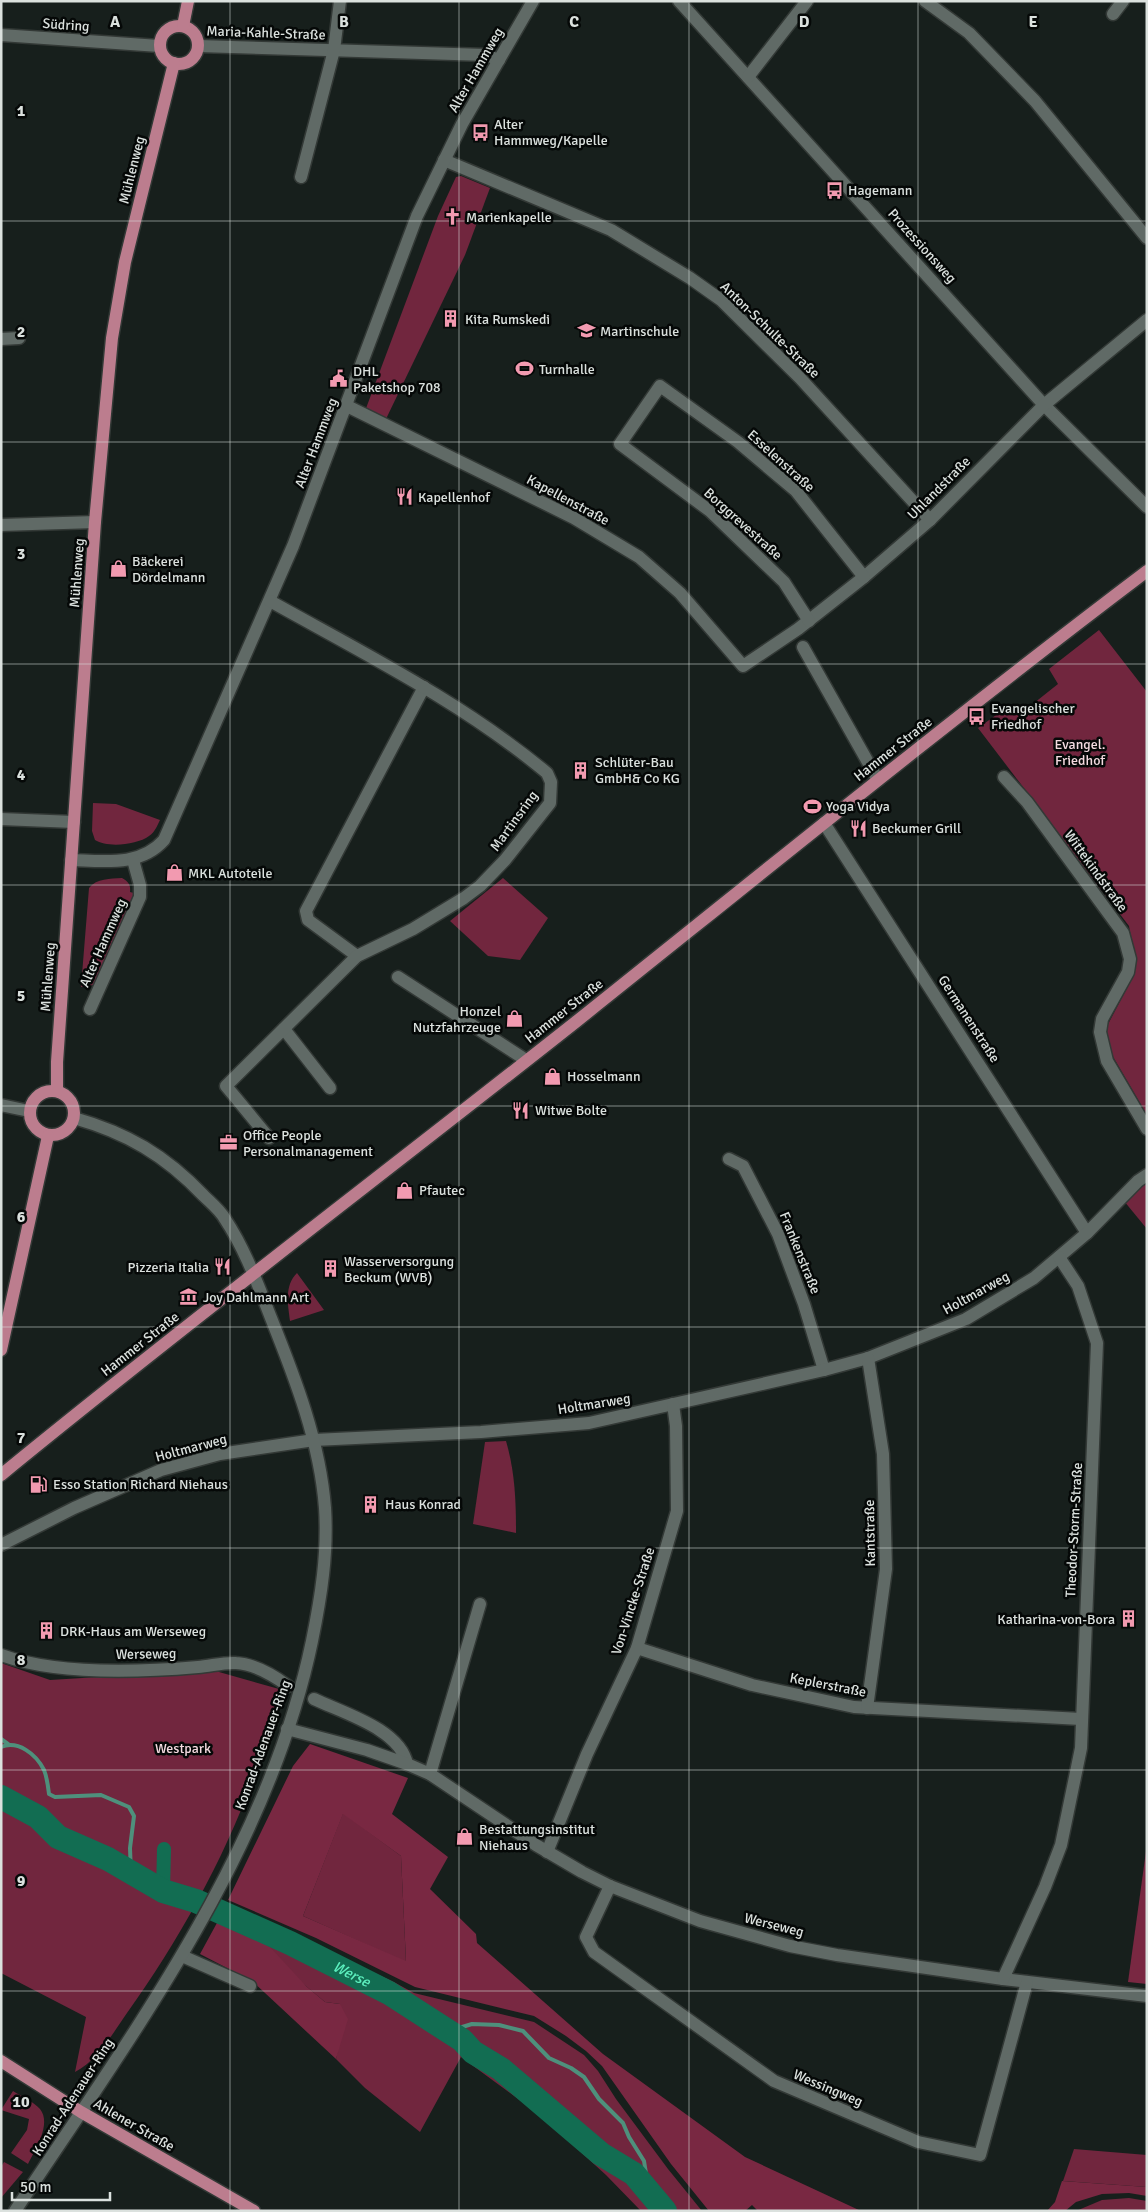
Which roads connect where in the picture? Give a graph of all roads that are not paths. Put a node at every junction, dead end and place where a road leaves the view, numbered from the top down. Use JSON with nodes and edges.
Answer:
{"nodes":[{"id":1,"x":188,"y":1,"type":"edge"},
{"id":2,"x":340,"y":1,"type":"edge"},
{"id":3,"x":533,"y":1,"type":"edge"},
{"id":4,"x":679,"y":1,"type":"edge"},
{"id":5,"x":807,"y":1,"type":"edge"},
{"id":6,"x":925,"y":1,"type":"edge"},
{"id":7,"x":1123,"y":1,"type":"edge"},
{"id":8,"x":1113,"y":14,"type":"dead end"},
{"id":9,"x":183,"y":26,"type":"junction"},
{"id":10,"x":1,"y":35,"type":"edge"},
{"id":11,"x":159,"y":46,"type":"junction"},
{"id":12,"x":198,"y":46,"type":"junction"},
{"id":13,"x":334,"y":50,"type":"junction"},
{"id":14,"x":498,"y":60,"type":"junction"},
{"id":15,"x":174,"y":63,"type":"junction"},
{"id":16,"x":748,"y":76,"type":"junction"},
{"id":17,"x":444,"y":160,"type":"junction"},
{"id":18,"x":301,"y":177,"type":"dead end"},
{"id":19,"x":1147,"y":238,"type":"edge"},
{"id":20,"x":1147,"y":320,"type":"edge"},
{"id":21,"x":18,"y":338,"type":"dead end"},
{"id":22,"x":1,"y":339,"type":"edge"},
{"id":23,"x":1044,"y":405,"type":"junction"},
{"id":24,"x":347,"y":406,"type":"junction"},
{"id":25,"x":620,"y":444,"type":"joint"},
{"id":26,"x":1147,"y":507,"type":"edge"},
{"id":27,"x":930,"y":520,"type":"junction"},
{"id":28,"x":95,"y":522,"type":"junction"},
{"id":29,"x":1,"y":525,"type":"edge"},
{"id":30,"x":1147,"y":571,"type":"edge"},
{"id":31,"x":864,"y":577,"type":"junction"},
{"id":32,"x":270,"y":601,"type":"junction"},
{"id":33,"x":809,"y":620,"type":"junction"},
{"id":34,"x":803,"y":647,"type":"dead end"},
{"id":35,"x":742,"y":666,"type":"joint"},
{"id":36,"x":424,"y":687,"type":"junction"},
{"id":37,"x":1004,"y":777,"type":"dead end"},
{"id":38,"x":878,"y":780,"type":"junction"},
{"id":39,"x":1,"y":819,"type":"edge"},
{"id":40,"x":74,"y":822,"type":"junction"},
{"id":41,"x":824,"y":823,"type":"junction"},
{"id":42,"x":71,"y":860,"type":"junction"},
{"id":43,"x":133,"y":860,"type":"junction"},
{"id":44,"x":357,"y":956,"type":"junction"},
{"id":45,"x":398,"y":977,"type":"dead end"},
{"id":46,"x":90,"y":1009,"type":"dead end"},
{"id":47,"x":284,"y":1029,"type":"junction"},
{"id":48,"x":526,"y":1060,"type":"junction"},
{"id":49,"x":330,"y":1088,"type":"dead end"},
{"id":50,"x":58,"y":1092,"type":"junction"},
{"id":51,"x":1,"y":1104,"type":"edge"},
{"id":52,"x":29,"y":1111,"type":"junction"},
{"id":53,"x":74,"y":1118,"type":"junction"},
{"id":54,"x":1147,"y":1129,"type":"edge"},
{"id":55,"x":48,"y":1136,"type":"junction"},
{"id":56,"x":269,"y":1138,"type":"dead end"},
{"id":57,"x":729,"y":1159,"type":"dead end"},
{"id":58,"x":1147,"y":1176,"type":"edge"},
{"id":59,"x":1087,"y":1233,"type":"junction"},
{"id":60,"x":1059,"y":1257,"type":"junction"},
{"id":61,"x":254,"y":1274,"type":"junction"},
{"id":62,"x":1,"y":1350,"type":"edge"},
{"id":63,"x":868,"y":1358,"type":"junction"},
{"id":64,"x":824,"y":1370,"type":"junction"},
{"id":65,"x":672,"y":1404,"type":"junction"},
{"id":66,"x":314,"y":1440,"type":"junction"},
{"id":67,"x":1,"y":1475,"type":"edge"},
{"id":68,"x":1,"y":1545,"type":"edge"},
{"id":69,"x":480,"y":1604,"type":"dead end"},
{"id":70,"x":637,"y":1648,"type":"junction"},
{"id":71,"x":1,"y":1655,"type":"edge"},
{"id":72,"x":288,"y":1686,"type":"dead end"},
{"id":73,"x":314,"y":1699,"type":"dead end"},
{"id":74,"x":867,"y":1708,"type":"junction"},
{"id":75,"x":1081,"y":1719,"type":"junction"},
{"id":76,"x":287,"y":1729,"type":"junction"},
{"id":77,"x":407,"y":1764,"type":"junction"},
{"id":78,"x":430,"y":1774,"type":"junction"},
{"id":79,"x":547,"y":1852,"type":"junction"},
{"id":80,"x":610,"y":1886,"type":"junction"},
{"id":81,"x":182,"y":1956,"type":"junction"},
{"id":82,"x":1002,"y":1979,"type":"junction"},
{"id":83,"x":1027,"y":1982,"type":"junction"},
{"id":84,"x":250,"y":1986,"type":"dead end"},
{"id":85,"x":1147,"y":1996,"type":"edge"},
{"id":86,"x":1,"y":2061,"type":"edge"},
{"id":87,"x":81,"y":2112,"type":"junction"},
{"id":88,"x":16,"y":2211,"type":"edge"},
{"id":89,"x":254,"y":2211,"type":"edge"}],
"edges":[{"from":1,"to":9,"type":"main road"},
{"from":2,"to":13,"type":"street","name":"Maria-Kahle-Straße"},
{"from":3,"to":14,"type":"street","name":"Alter Hammweg"},
{"from":4,"to":16,"type":"street","name":"Prozessionsweg"},
{"from":5,"to":16,"type":"street"},
{"from":6,"to":19,"type":"street"},
{"from":7,"to":8,"type":"street"},
{"from":9,"to":11,"type":"main road"},
{"from":9,"to":12,"type":"main road"},
{"from":10,"to":11,"type":"street","name":"Südring"},
{"from":11,"to":15,"type":"main road"},
{"from":12,"to":13,"type":"street","name":"Maria-Kahle-Straße"},
{"from":12,"to":15,"type":"main road"},
{"from":13,"to":14,"type":"street","name":"Maria-Kahle-Straße"},
{"from":13,"to":18,"type":"street","name":"Maria-Kahle-Straße"},
{"from":14,"to":17,"type":"street","name":"Alter Hammweg"},
{"from":15,"to":28,"type":"main road","name":"Mühlenweg"},
{"from":16,"to":23,"type":"street","name":"Prozessionsweg"},
{"from":17,"to":24,"type":"street","name":"Alter Hammweg"},
{"from":17,"to":27,"type":"street","name":"Anton-Schulte-Straße"},
{"from":20,"to":23,"type":"street","name":"Uhlandstraße"},
{"from":21,"to":22,"type":"street"},
{"from":23,"to":26,"type":"street","name":"Prozessionsweg"},
{"from":23,"to":27,"type":"street","name":"Uhlandstraße"},
{"from":24,"to":32,"type":"street","name":"Alter Hammweg"},
{"from":24,"to":35,"type":"street","name":"Kapellenstraße"},
{"from":25,"to":31,"type":"street","name":"Esselenstraße"},
{"from":25,"to":33,"type":"street","name":"Borggrevestraße"},
{"from":27,"to":31,"type":"street","name":"Uhlandstraße"},
{"from":28,"to":29,"type":"street"},
{"from":28,"to":40,"type":"main road","name":"Mühlenweg"},
{"from":30,"to":38,"type":"main road","name":"Hammer Straße"},
{"from":31,"to":33,"type":"street","name":"Uhlandstraße"},
{"from":32,"to":36,"type":"street","name":"Martinsring"},
{"from":32,"to":43,"type":"street","name":"Alter Hammweg"},
{"from":33,"to":35,"type":"street","name":"Uhlandstraße"},
{"from":34,"to":38,"type":"street"},
{"from":36,"to":44,"type":"street"},
{"from":36,"to":44,"type":"street","name":"Martinsring"},
{"from":37,"to":54,"type":"street","name":"Wittekindstraße"},
{"from":38,"to":41,"type":"main road","name":"Hammer Straße"},
{"from":39,"to":40,"type":"street"},
{"from":40,"to":42,"type":"main road","name":"Mühlenweg"},
{"from":41,"to":48,"type":"main road","name":"Hammer Straße"},
{"from":41,"to":59,"type":"street","name":"Germanenstraße"},
{"from":42,"to":43,"type":"street","name":"Alter Hammweg"},
{"from":42,"to":50,"type":"main road","name":"Mühlenweg"},
{"from":43,"to":46,"type":"street","name":"Alter Hammweg"},
{"from":44,"to":47,"type":"street","name":"Martinsring"},
{"from":45,"to":48,"type":"street"},
{"from":47,"to":49,"type":"street"},
{"from":47,"to":56,"type":"street","name":"Martinsring"},
{"from":48,"to":61,"type":"main road","name":"Hammer Straße"},
{"from":50,"to":52,"type":"main road"},
{"from":50,"to":53,"type":"main road"},
{"from":51,"to":52,"type":"street"},
{"from":52,"to":55,"type":"main road"},
{"from":53,"to":55,"type":"main road"},
{"from":53,"to":61,"type":"street","name":"Konrad-Adenauer-Ring"},
{"from":55,"to":62,"type":"main road"},
{"from":57,"to":64,"type":"street","name":"Frankenstraße"},
{"from":58,"to":59,"type":"street","name":"Holtmarweg"},
{"from":59,"to":60,"type":"street","name":"Holtmarweg"},
{"from":60,"to":63,"type":"street","name":"Holtmarweg"},
{"from":60,"to":75,"type":"street","name":"Theodor-Storm-Straße"},
{"from":61,"to":66,"type":"street","name":"Konrad-Adenauer-Ring"},
{"from":61,"to":67,"type":"main road","name":"Hammer Straße"},
{"from":63,"to":64,"type":"street","name":"Holtmarweg"},
{"from":63,"to":74,"type":"street","name":"Kantstraße"},
{"from":64,"to":65,"type":"street","name":"Holtmarweg"},
{"from":65,"to":66,"type":"street","name":"Holtmarweg"},
{"from":65,"to":70,"type":"street","name":"Von-Vincke-Straße"},
{"from":66,"to":68,"type":"street","name":"Holtmarweg"},
{"from":66,"to":76,"type":"street","name":"Konrad-Adenauer-Ring"},
{"from":69,"to":78,"type":"street"},
{"from":70,"to":74,"type":"street","name":"Keplerstraße"},
{"from":70,"to":79,"type":"street","name":"Von-Vincke-Straße"},
{"from":71,"to":72,"type":"street","name":"Werseweg"},
{"from":73,"to":77,"type":"street"},
{"from":74,"to":75,"type":"street","name":"Keplerstraße"},
{"from":75,"to":82,"type":"street","name":"Theodor-Storm-Straße"},
{"from":76,"to":77,"type":"street","name":"Werseweg"},
{"from":76,"to":81,"type":"street","name":"Konrad-Adenauer-Ring"},
{"from":77,"to":78,"type":"street","name":"Werseweg"},
{"from":78,"to":79,"type":"street","name":"Werseweg"},
{"from":79,"to":80,"type":"street","name":"Werseweg"},
{"from":80,"to":82,"type":"street","name":"Werseweg"},
{"from":80,"to":83,"type":"street","name":"Wessingweg"},
{"from":81,"to":84,"type":"street"},
{"from":81,"to":87,"type":"street","name":"Konrad-Adenauer-Ring"},
{"from":82,"to":83,"type":"street","name":"Werseweg"},
{"from":83,"to":85,"type":"street","name":"Werseweg"},
{"from":86,"to":87,"type":"main road","name":"Ahlener Straße"},
{"from":87,"to":88,"type":"street","name":"Konrad-Adenauer-Ring"},
{"from":87,"to":89,"type":"main road","name":"Ahlener Straße"}]}
